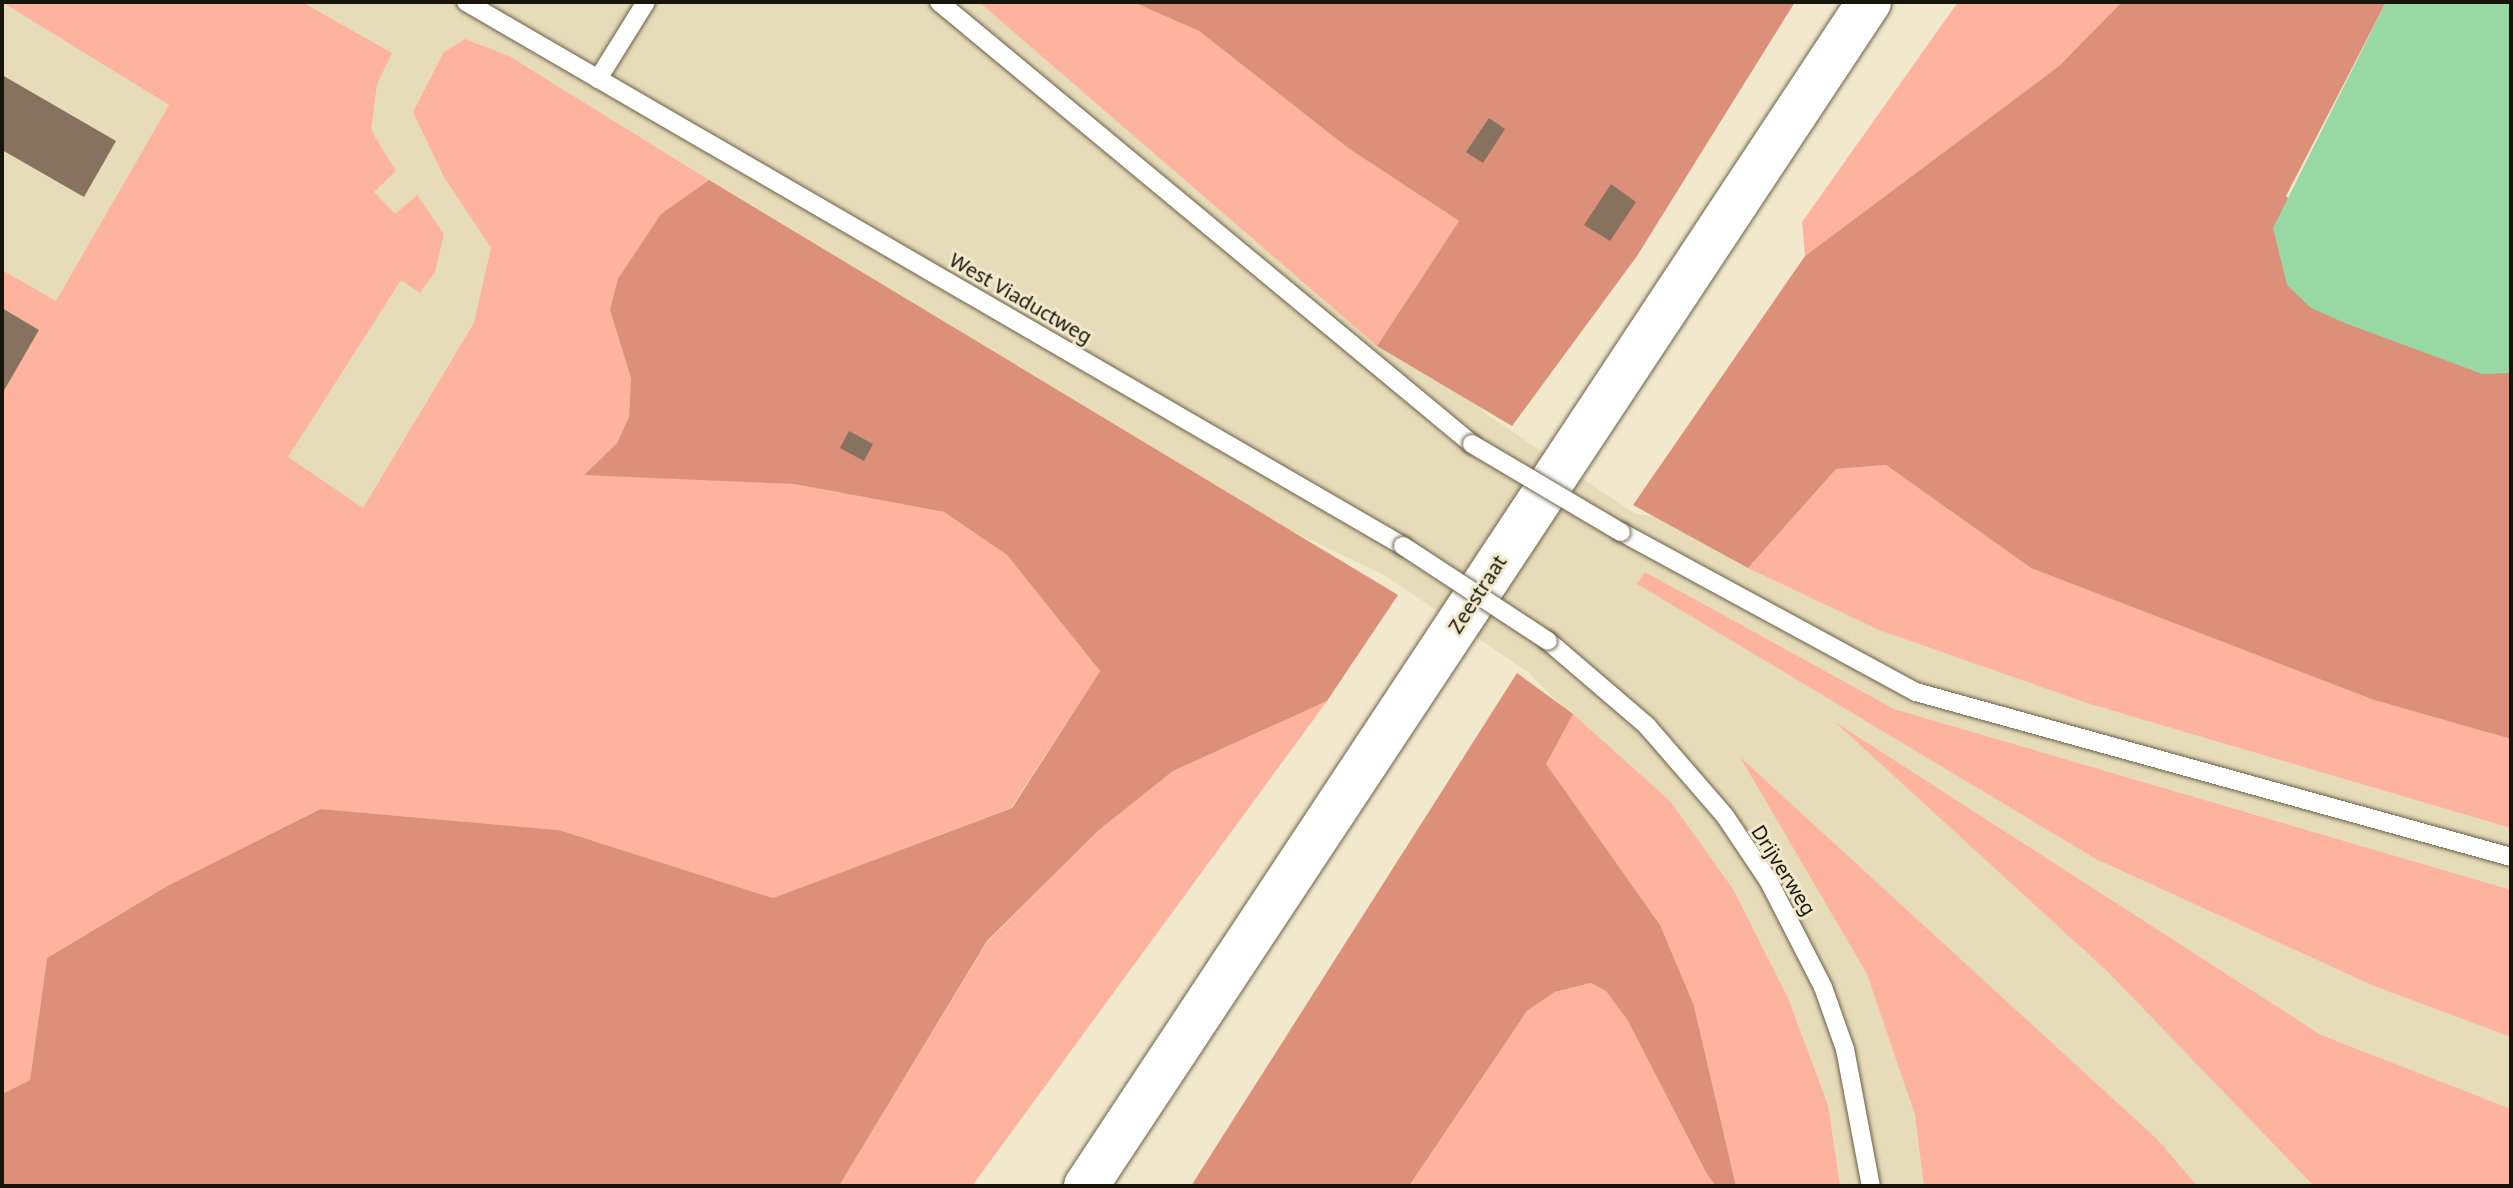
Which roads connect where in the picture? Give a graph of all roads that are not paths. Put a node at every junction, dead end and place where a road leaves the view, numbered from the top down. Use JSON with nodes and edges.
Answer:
{"nodes":[{"id":1,"x":466,"y":2,"type":"edge"},
{"id":2,"x":646,"y":2,"type":"edge"},
{"id":3,"x":939,"y":2,"type":"edge"},
{"id":4,"x":1869,"y":2,"type":"edge"},
{"id":5,"x":598,"y":79,"type":"junction"},
{"id":6,"x":1548,"y":641,"type":"joint"},
{"id":7,"x":2511,"y":857,"type":"edge"},
{"id":8,"x":1086,"y":1186,"type":"edge"},
{"id":9,"x":1871,"y":1186,"type":"edge"}],
"edges":[{"from":1,"to":5,"type":"lane","name":"West Viaductweg"},
{"from":2,"to":5,"type":"lane"},
{"from":3,"to":7,"type":"lane","bridge":true},
{"from":4,"to":8,"type":"main road","name":"Zeestraat"},
{"from":5,"to":6,"type":"lane","name":"West Viaductweg","bridge":true},
{"from":6,"to":9,"type":"lane","name":"Drijverweg"}]}
